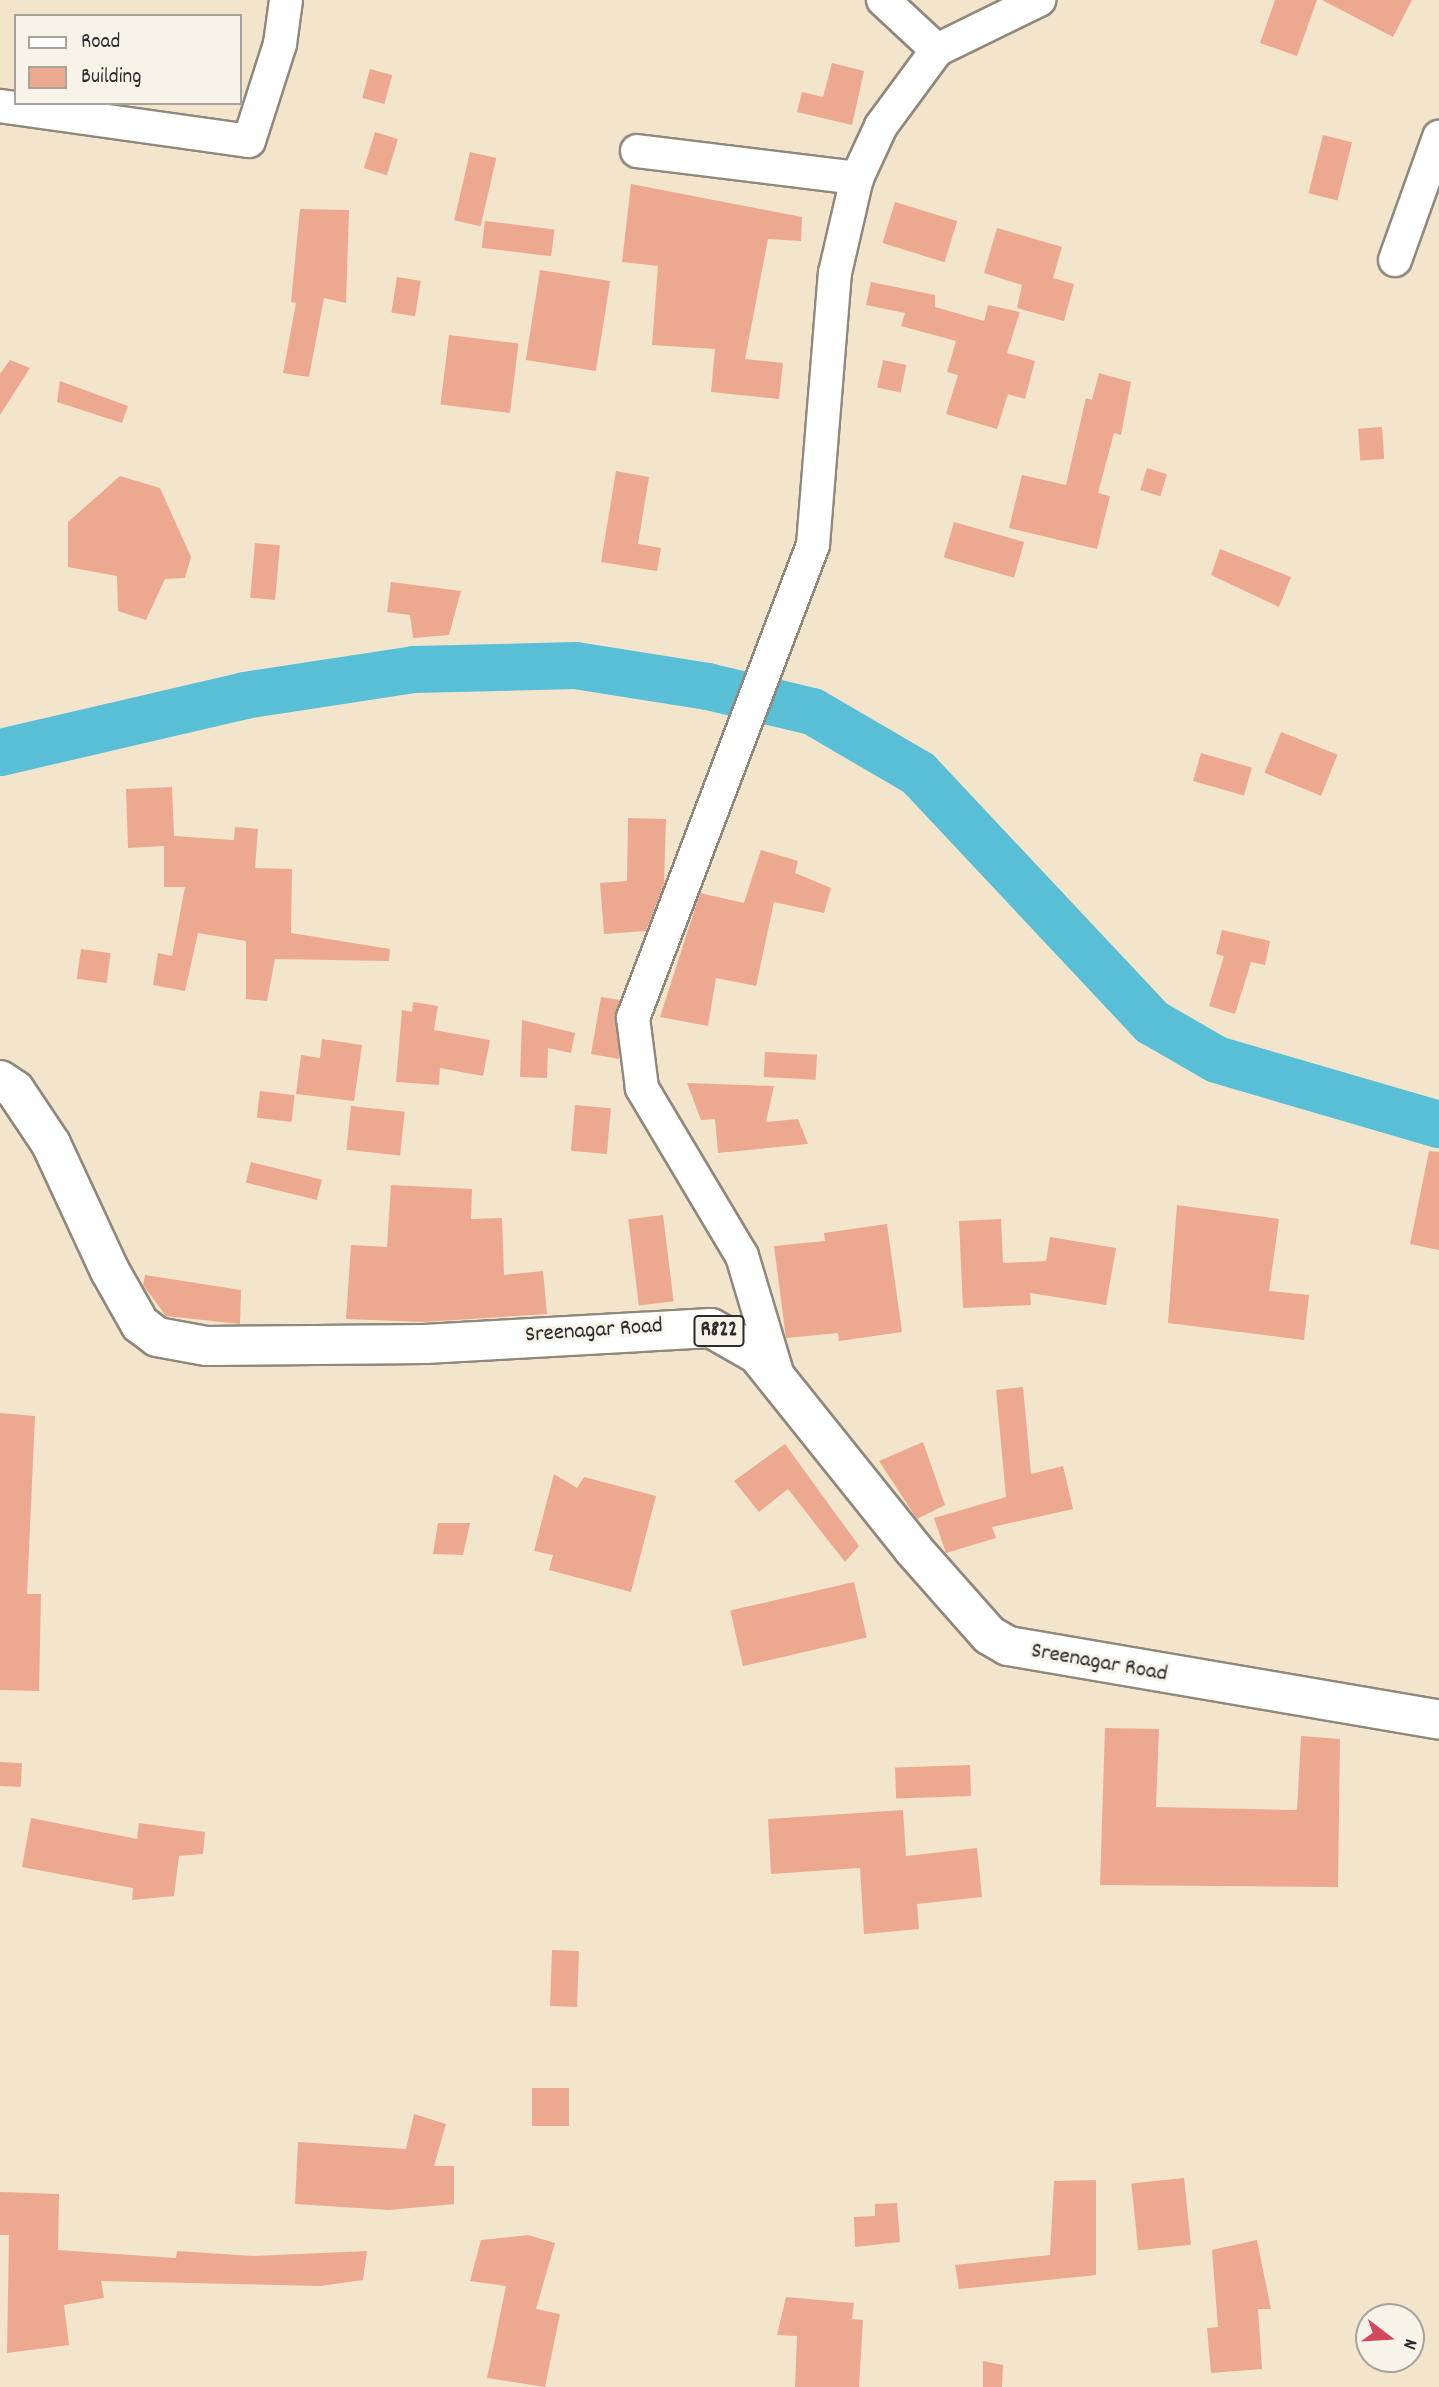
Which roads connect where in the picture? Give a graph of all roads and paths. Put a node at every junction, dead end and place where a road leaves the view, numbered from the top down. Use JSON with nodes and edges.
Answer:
{"nodes":[{"id":1,"x":286,"y":0,"type":"edge"},
{"id":2,"x":883,"y":0,"type":"edge"},
{"id":3,"x":1039,"y":0,"type":"edge"},
{"id":4,"x":937,"y":50,"type":"junction"},
{"id":5,"x":0,"y":106,"type":"edge"},
{"id":6,"x":1439,"y":137,"type":"edge"},
{"id":7,"x":636,"y":151,"type":"dead end"},
{"id":8,"x":857,"y":178,"type":"junction"},
{"id":9,"x":1395,"y":260,"type":"dead end"},
{"id":10,"x":0,"y":1080,"type":"edge"},
{"id":11,"x":778,"y":1376,"type":"junction"},
{"id":12,"x":1439,"y":1720,"type":"edge"}],
"edges":[{"from":1,"to":5,"type":"street"},
{"from":2,"to":4,"type":"street"},
{"from":3,"to":4,"type":"street"},
{"from":4,"to":8,"type":"street"},
{"from":6,"to":9,"type":"street"},
{"from":7,"to":8,"type":"street"},
{"from":8,"to":11,"type":"street"},
{"from":10,"to":11,"type":"main road","name":"Sreenagar Road","number":"R822"},
{"from":11,"to":12,"type":"main road","name":"Sreenagar Road","number":"R822"}]}
